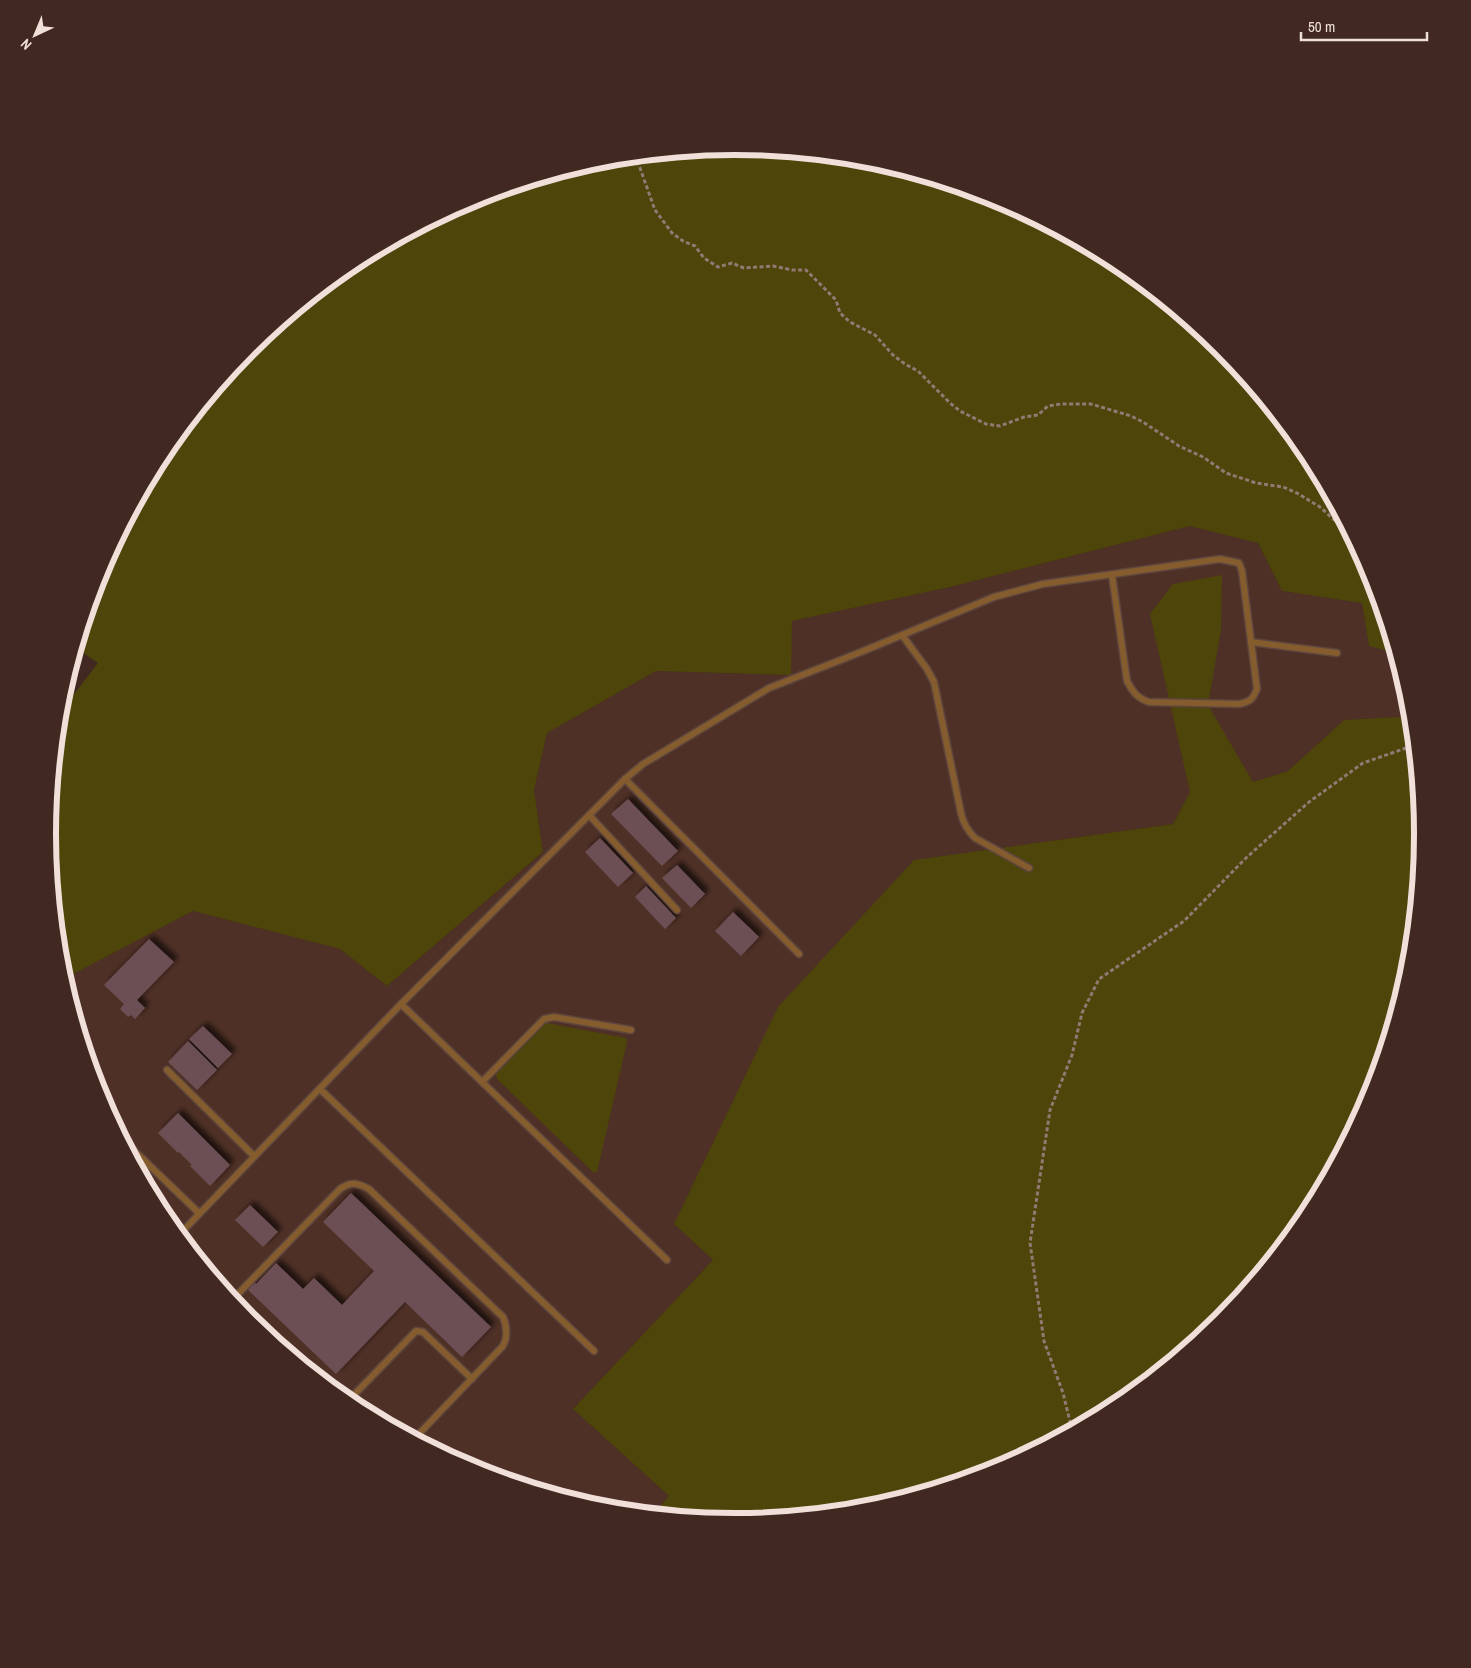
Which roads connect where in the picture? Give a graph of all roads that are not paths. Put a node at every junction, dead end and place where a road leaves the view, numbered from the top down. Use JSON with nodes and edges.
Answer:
{"nodes":[{"id":1,"x":1112,"y":575,"type":"junction"},
{"id":2,"x":902,"y":635,"type":"junction"},
{"id":3,"x":1251,"y":642,"type":"junction"},
{"id":4,"x":1337,"y":653,"type":"dead end"},
{"id":5,"x":625,"y":779,"type":"junction"},
{"id":6,"x":589,"y":815,"type":"junction"},
{"id":7,"x":1029,"y":868,"type":"dead end"},
{"id":8,"x":677,"y":910,"type":"dead end"},
{"id":9,"x":799,"y":954,"type":"dead end"},
{"id":10,"x":401,"y":1004,"type":"junction"},
{"id":11,"x":631,"y":1030,"type":"dead end"},
{"id":12,"x":167,"y":1070,"type":"dead end"},
{"id":13,"x":482,"y":1082,"type":"junction"},
{"id":14,"x":320,"y":1088,"type":"junction"},
{"id":15,"x":135,"y":1152,"type":"edge"},
{"id":16,"x":254,"y":1156,"type":"junction"},
{"id":17,"x":199,"y":1213,"type":"junction"},
{"id":18,"x":184,"y":1230,"type":"edge"},
{"id":19,"x":666,"y":1260,"type":"dead end"},
{"id":20,"x":237,"y":1295,"type":"edge"},
{"id":21,"x":594,"y":1351,"type":"dead end"},
{"id":22,"x":472,"y":1379,"type":"junction"},
{"id":23,"x":354,"y":1396,"type":"edge"},
{"id":24,"x":419,"y":1434,"type":"edge"}],
"edges":[{"from":1,"to":2,"type":"lane"},
{"from":1,"to":3,"type":"lane"},
{"from":1,"to":3,"type":"lane"},
{"from":2,"to":5,"type":"lane"},
{"from":2,"to":7,"type":"lane"},
{"from":3,"to":4,"type":"lane"},
{"from":5,"to":6,"type":"lane"},
{"from":5,"to":9,"type":"lane"},
{"from":6,"to":8,"type":"lane"},
{"from":6,"to":10,"type":"lane"},
{"from":10,"to":13,"type":"lane"},
{"from":10,"to":14,"type":"lane"},
{"from":11,"to":13,"type":"lane"},
{"from":12,"to":16,"type":"lane"},
{"from":13,"to":19,"type":"lane"},
{"from":14,"to":16,"type":"lane"},
{"from":14,"to":21,"type":"lane"},
{"from":15,"to":17,"type":"lane"},
{"from":16,"to":17,"type":"lane"},
{"from":17,"to":18,"type":"lane"},
{"from":20,"to":22,"type":"lane"},
{"from":22,"to":23,"type":"lane"},
{"from":22,"to":24,"type":"lane"}]}
